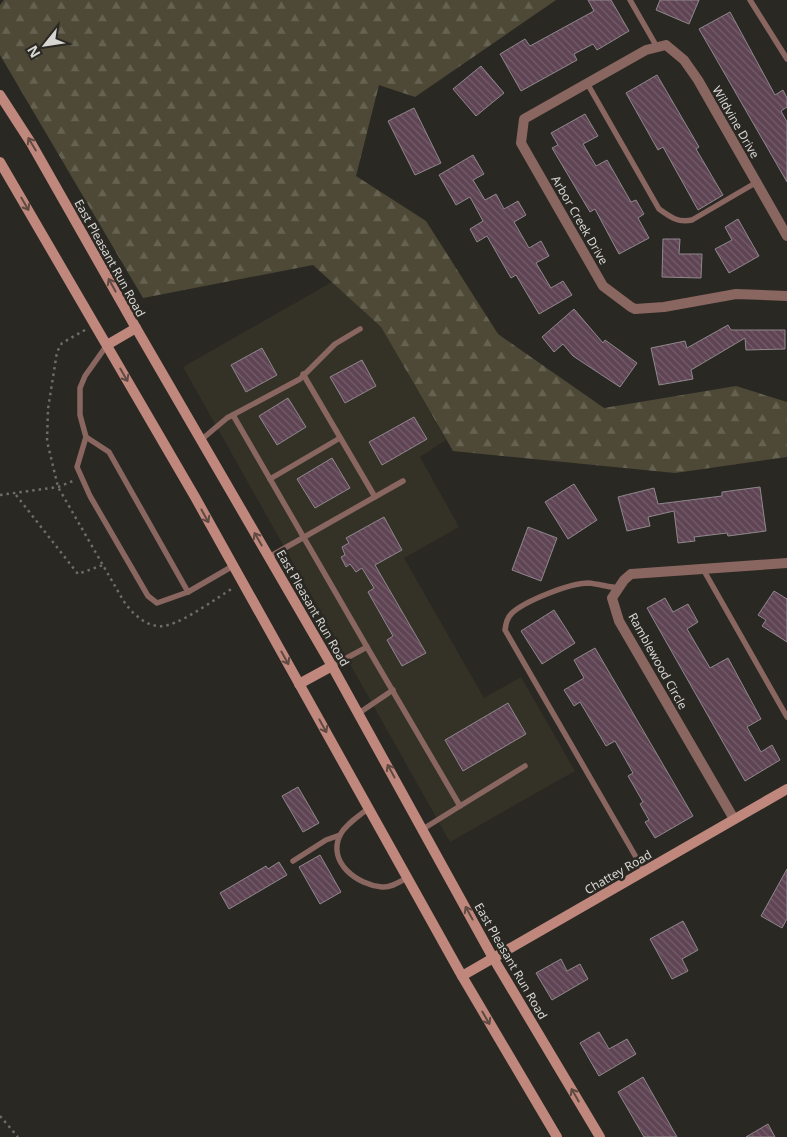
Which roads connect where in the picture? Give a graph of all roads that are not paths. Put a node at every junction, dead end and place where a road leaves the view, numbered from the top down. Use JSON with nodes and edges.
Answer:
{"nodes":[{"id":1,"x":630,"y":0,"type":"edge"},
{"id":2,"x":750,"y":0,"type":"edge"},
{"id":3,"x":652,"y":49,"type":"junction"},
{"id":4,"x":787,"y":60,"type":"edge"},
{"id":5,"x":587,"y":83,"type":"junction"},
{"id":6,"x":0,"y":95,"type":"edge"},
{"id":7,"x":0,"y":162,"type":"edge"},
{"id":8,"x":756,"y":182,"type":"junction"},
{"id":9,"x":787,"y":236,"type":"edge"},
{"id":10,"x":787,"y":296,"type":"edge"},
{"id":11,"x":136,"y":328,"type":"junction"},
{"id":12,"x":360,"y":329,"type":"dead end"},
{"id":13,"x":107,"y":345,"type":"junction"},
{"id":14,"x":303,"y":374,"type":"junction"},
{"id":15,"x":233,"y":414,"type":"junction"},
{"id":16,"x":86,"y":437,"type":"junction"},
{"id":17,"x":340,"y":438,"type":"junction"},
{"id":18,"x":201,"y":440,"type":"junction"},
{"id":19,"x":270,"y":479,"type":"junction"},
{"id":20,"x":403,"y":481,"type":"dead end"},
{"id":21,"x":375,"y":497,"type":"junction"},
{"id":22,"x":304,"y":537,"type":"junction"},
{"id":23,"x":269,"y":557,"type":"junction"},
{"id":24,"x":787,"y":563,"type":"edge"},
{"id":25,"x":233,"y":566,"type":"junction"},
{"id":26,"x":703,"y":569,"type":"junction"},
{"id":27,"x":619,"y":588,"type":"junction"},
{"id":28,"x":188,"y":592,"type":"junction"},
{"id":29,"x":367,"y":647,"type":"junction"},
{"id":30,"x":332,"y":666,"type":"junction"},
{"id":31,"x":299,"y":684,"type":"junction"},
{"id":32,"x":393,"y":690,"type":"junction"},
{"id":33,"x":359,"y":713,"type":"junction"},
{"id":34,"x":787,"y":717,"type":"edge"},
{"id":35,"x":526,"y":766,"type":"dead end"},
{"id":36,"x":787,"y":789,"type":"edge"},
{"id":37,"x":460,"y":806,"type":"junction"},
{"id":38,"x":369,"y":808,"type":"junction"},
{"id":39,"x":734,"y":819,"type":"junction"},
{"id":40,"x":423,"y":829,"type":"junction"},
{"id":41,"x":340,"y":835,"type":"junction"},
{"id":42,"x":293,"y":861,"type":"dead end"},
{"id":43,"x":644,"y":872,"type":"junction"},
{"id":44,"x":408,"y":878,"type":"junction"},
{"id":45,"x":492,"y":956,"type":"junction"},
{"id":46,"x":462,"y":976,"type":"junction"},
{"id":47,"x":557,"y":1137,"type":"edge"},
{"id":48,"x":600,"y":1137,"type":"edge"}],
"edges":[{"from":1,"to":3,"type":"lane"},
{"from":2,"to":4,"type":"lane"},
{"from":3,"to":5,"type":"street","name":"Arbor Creek Drive"},
{"from":3,"to":8,"type":"street","name":"Wildvine Drive"},
{"from":5,"to":8,"type":"lane"},
{"from":5,"to":10,"type":"street","name":"Arbor Creek Drive"},
{"from":11,"to":6,"type":"main road","name":"East Pleasant Run Road","one_way":true},
{"from":7,"to":13,"type":"main road","one_way":true},
{"from":8,"to":9,"type":"street","name":"Wildvine Drive"},
{"from":11,"to":13,"type":"main road"},
{"from":11,"to":18,"type":"main road","name":"East Pleasant Run Road"},
{"from":12,"to":14,"type":"lane"},
{"from":13,"to":16,"type":"lane"},
{"from":13,"to":25,"type":"main road","one_way":true},
{"from":14,"to":15,"type":"lane"},
{"from":14,"to":17,"type":"lane"},
{"from":15,"to":18,"type":"lane"},
{"from":15,"to":19,"type":"lane"},
{"from":16,"to":28,"type":"lane"},
{"from":16,"to":28,"type":"lane"},
{"from":17,"to":19,"type":"lane"},
{"from":17,"to":21,"type":"lane"},
{"from":23,"to":18,"type":"main road","name":"East Pleasant Run Road","one_way":true},
{"from":19,"to":22,"type":"lane"},
{"from":20,"to":21,"type":"lane"},
{"from":21,"to":22,"type":"lane"},
{"from":22,"to":23,"type":"lane"},
{"from":22,"to":29,"type":"lane"},
{"from":23,"to":30,"type":"main road","name":"East Pleasant Run Road"},
{"from":24,"to":26,"type":"street"},
{"from":25,"to":28,"type":"lane"},
{"from":25,"to":31,"type":"main road","one_way":true},
{"from":26,"to":27,"type":"street"},
{"from":26,"to":34,"type":"lane"},
{"from":27,"to":39,"type":"street","name":"Ramblewood Circle"},
{"from":27,"to":43,"type":"lane"},
{"from":29,"to":30,"type":"lane"},
{"from":29,"to":32,"type":"lane"},
{"from":30,"to":31,"type":"main road"},
{"from":30,"to":33,"type":"main road","name":"East Pleasant Run Road"},
{"from":31,"to":38,"type":"main road","one_way":true},
{"from":32,"to":33,"type":"lane"},
{"from":32,"to":37,"type":"lane"},
{"from":40,"to":33,"type":"main road","name":"East Pleasant Run Road","one_way":true},
{"from":35,"to":37,"type":"lane"},
{"from":36,"to":39,"type":"main road","name":"Chattey Road"},
{"from":37,"to":40,"type":"lane"},
{"from":38,"to":41,"type":"lane"},
{"from":38,"to":44,"type":"main road"},
{"from":39,"to":43,"type":"main road","name":"Chattey Road"},
{"from":45,"to":40,"type":"main road","name":"East Pleasant Run Road","one_way":true},
{"from":41,"to":42,"type":"lane"},
{"from":41,"to":44,"type":"lane"},
{"from":43,"to":45,"type":"main road","name":"Chattey Road"},
{"from":44,"to":46,"type":"main road"},
{"from":45,"to":46,"type":"main road","name":"Chattey Road"},
{"from":48,"to":45,"type":"main road","name":"East Pleasant Run Road","one_way":true},
{"from":46,"to":47,"type":"main road","one_way":true}]}
